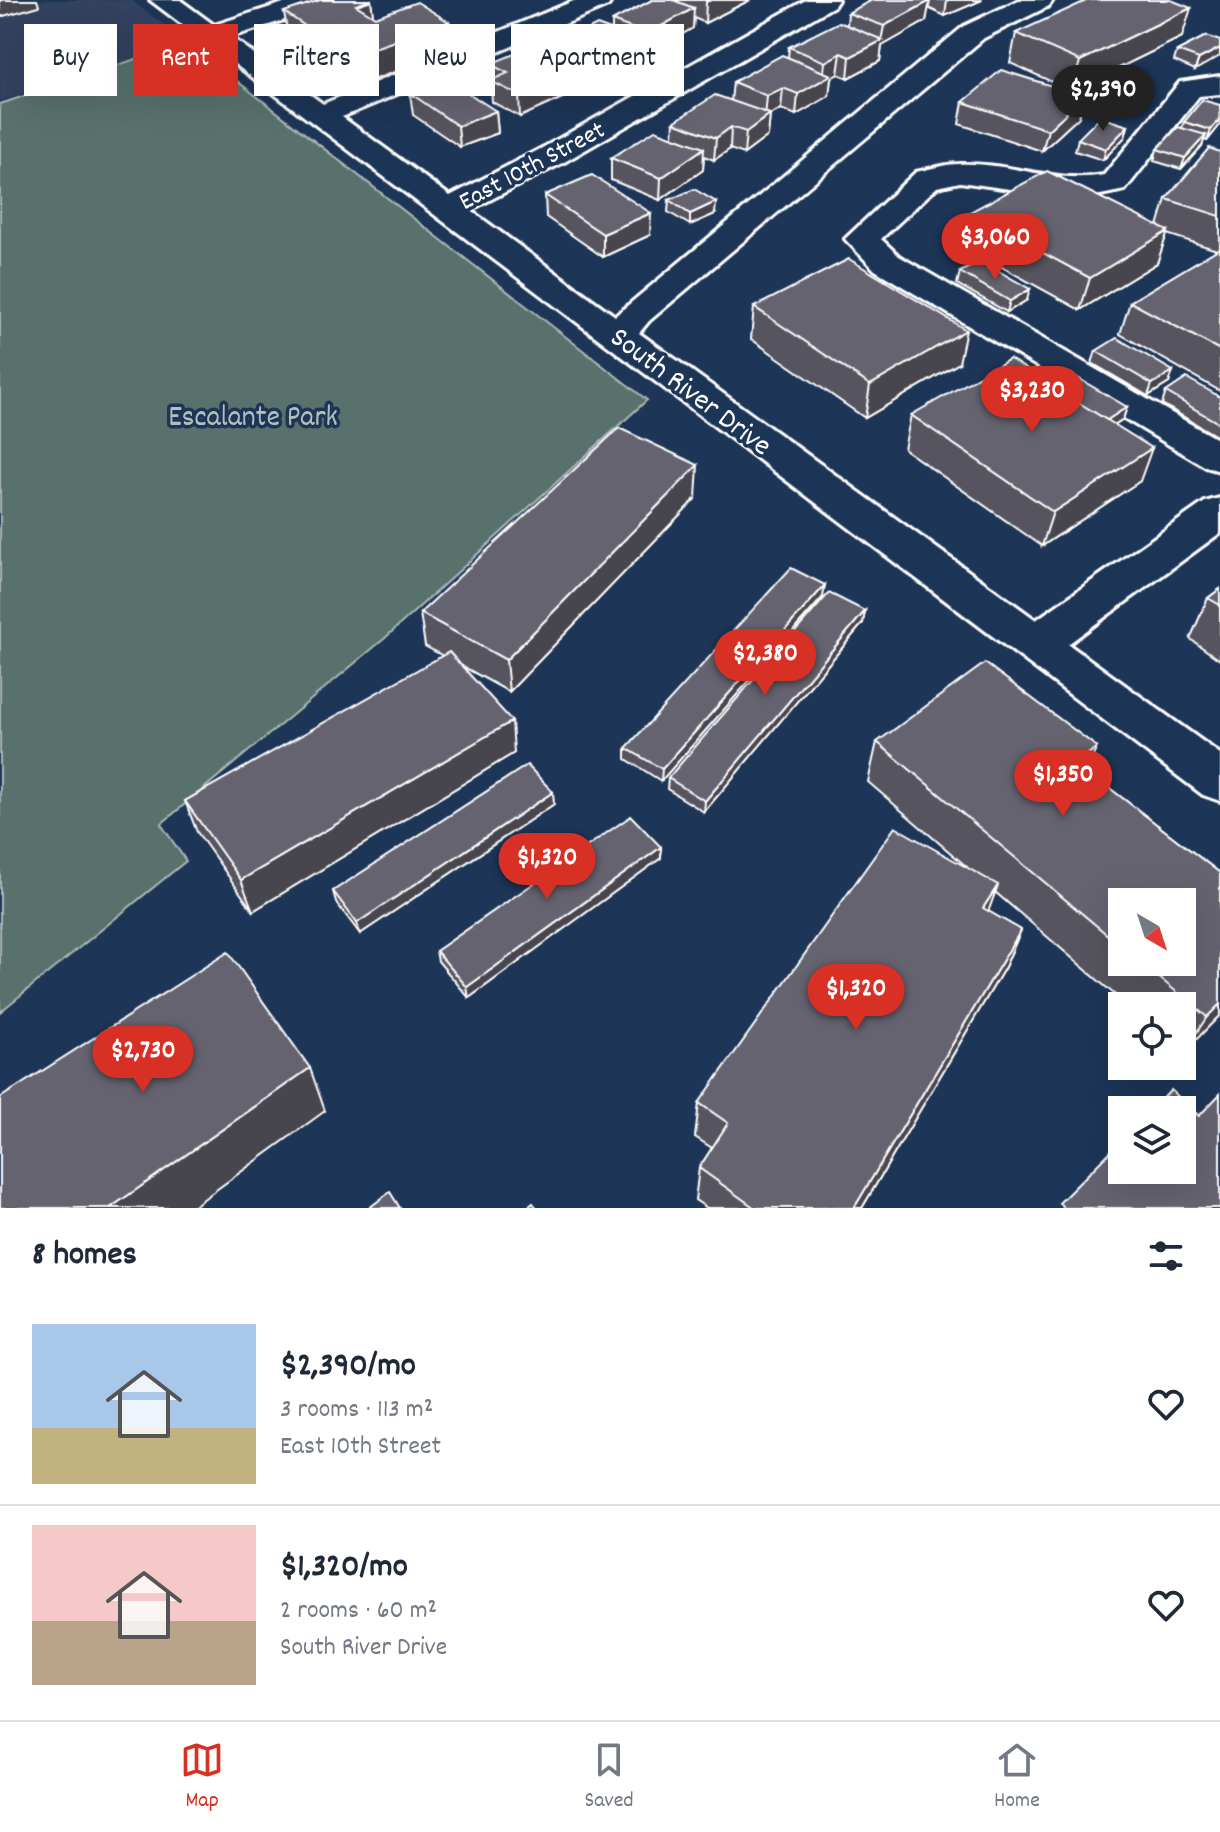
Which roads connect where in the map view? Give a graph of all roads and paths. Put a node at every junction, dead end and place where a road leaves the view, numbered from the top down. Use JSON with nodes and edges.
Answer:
{"nodes":[{"id":1,"x":163,"y":0,"type":"edge"},
{"id":2,"x":320,"y":0,"type":"edge"},
{"id":3,"x":599,"y":0,"type":"edge"},
{"id":4,"x":825,"y":0,"type":"edge"},
{"id":5,"x":1040,"y":0,"type":"edge"},
{"id":6,"x":195,"y":24,"type":"edge"},
{"id":7,"x":238,"y":26,"type":"edge"},
{"id":8,"x":238,"y":56,"type":"edge"},
{"id":9,"x":1220,"y":85,"type":"edge"},
{"id":10,"x":320,"y":116,"type":"junction"},
{"id":11,"x":446,"y":210,"type":"junction"},
{"id":12,"x":618,"y":335,"type":"junction"},
{"id":13,"x":1220,"y":458,"type":"edge"},
{"id":14,"x":1220,"y":512,"type":"edge"},
{"id":15,"x":1035,"y":644,"type":"junction"},
{"id":16,"x":1220,"y":781,"type":"edge"}],
"edges":[{"from":1,"to":6,"type":"street","name":"South River Drive"},
{"from":2,"to":7,"type":"street"},
{"from":3,"to":10,"type":"street"},
{"from":4,"to":11,"type":"street","name":"East 10th Street"},
{"from":5,"to":12,"type":"street"},
{"from":8,"to":10,"type":"street","name":"South River Drive"},
{"from":9,"to":13,"type":"street"},
{"from":10,"to":11,"type":"street","name":"South River Drive"},
{"from":11,"to":12,"type":"street","name":"South River Drive"},
{"from":12,"to":15,"type":"street","name":"South River Drive"},
{"from":14,"to":15,"type":"street"},
{"from":15,"to":16,"type":"street","name":"South River Drive"}]}
